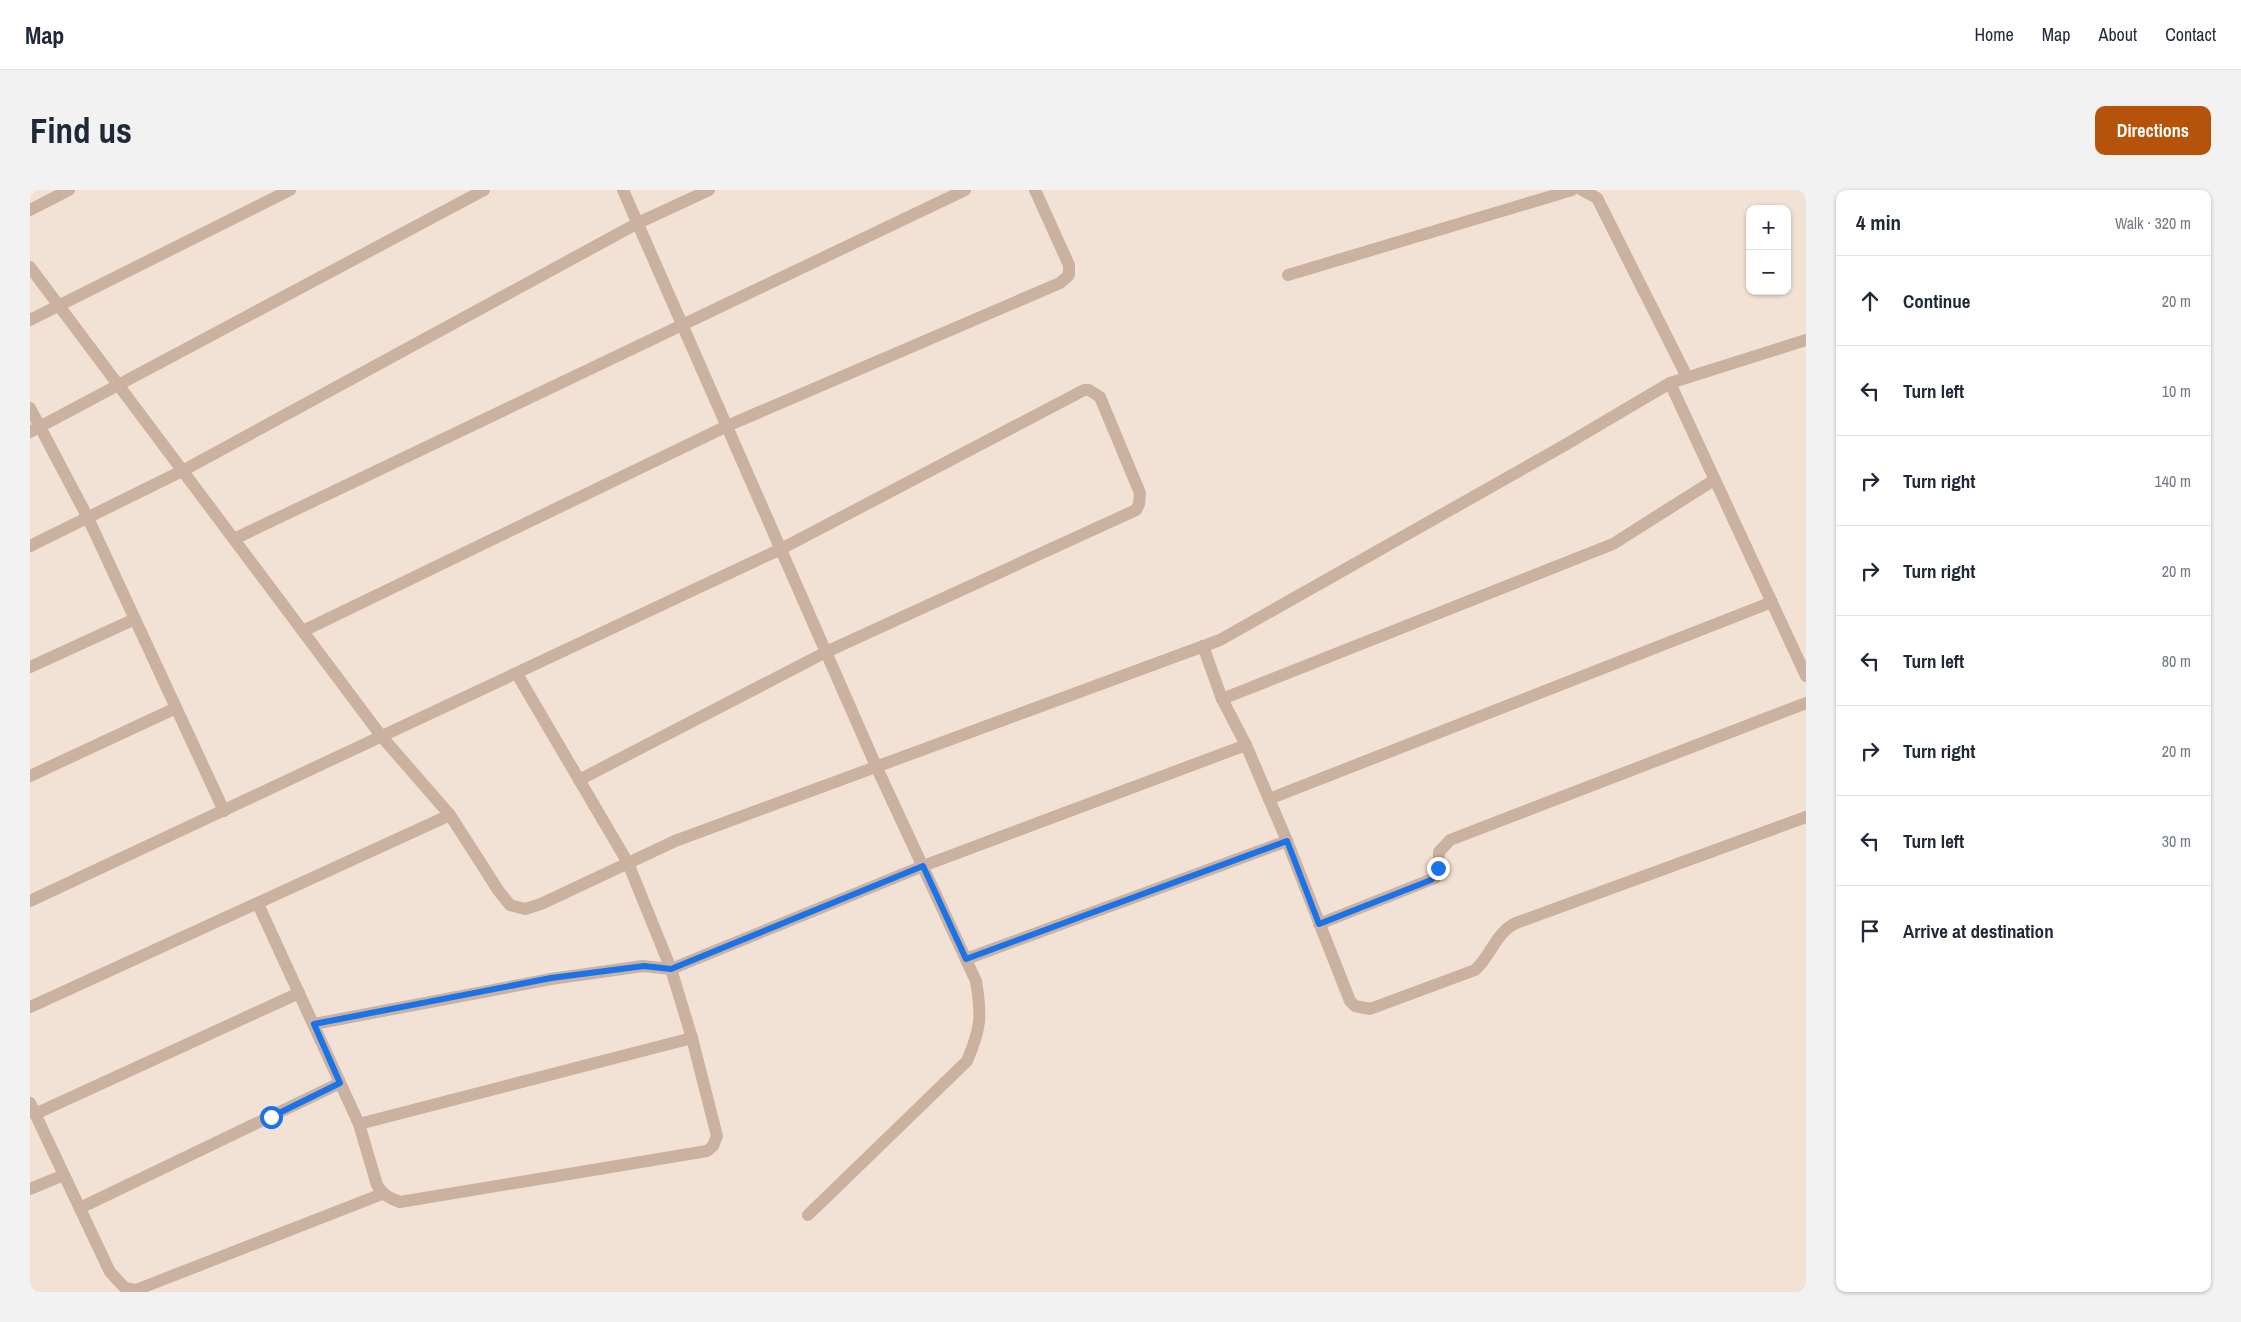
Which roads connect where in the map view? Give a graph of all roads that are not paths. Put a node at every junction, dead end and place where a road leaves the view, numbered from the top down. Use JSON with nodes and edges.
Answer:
{"nodes":[{"id":1,"x":69,"y":190,"type":"edge"},
{"id":2,"x":290,"y":190,"type":"edge"},
{"id":3,"x":484,"y":190,"type":"edge"},
{"id":4,"x":623,"y":190,"type":"edge"},
{"id":5,"x":709,"y":190,"type":"edge"},
{"id":6,"x":965,"y":190,"type":"edge"},
{"id":7,"x":1035,"y":190,"type":"edge"},
{"id":8,"x":1572,"y":190,"type":"edge"},
{"id":9,"x":1582,"y":190,"type":"edge"},
{"id":10,"x":30,"y":210,"type":"edge"},
{"id":11,"x":638,"y":223,"type":"junction"},
{"id":12,"x":30,"y":267,"type":"edge"},
{"id":13,"x":1288,"y":274,"type":"dead end"},
{"id":14,"x":59,"y":306,"type":"junction"},
{"id":15,"x":30,"y":320,"type":"edge"},
{"id":16,"x":682,"y":324,"type":"junction"},
{"id":17,"x":1806,"y":340,"type":"edge"},
{"id":18,"x":1687,"y":377,"type":"junction"},
{"id":19,"x":1670,"y":383,"type":"junction"},
{"id":20,"x":119,"y":385,"type":"junction"},
{"id":21,"x":30,"y":408,"type":"edge"},
{"id":22,"x":727,"y":426,"type":"junction"},
{"id":23,"x":35,"y":429,"type":"edge"},
{"id":24,"x":184,"y":470,"type":"junction"},
{"id":25,"x":1714,"y":480,"type":"junction"},
{"id":26,"x":88,"y":518,"type":"junction"},
{"id":27,"x":234,"y":538,"type":"junction"},
{"id":28,"x":30,"y":546,"type":"edge"},
{"id":29,"x":781,"y":549,"type":"junction"},
{"id":30,"x":1772,"y":602,"type":"junction"},
{"id":31,"x":135,"y":619,"type":"junction"},
{"id":32,"x":303,"y":632,"type":"junction"},
{"id":33,"x":1204,"y":646,"type":"junction"},
{"id":34,"x":826,"y":652,"type":"junction"},
{"id":35,"x":30,"y":667,"type":"edge"},
{"id":36,"x":517,"y":674,"type":"junction"},
{"id":37,"x":1806,"y":676,"type":"edge"},
{"id":38,"x":1222,"y":700,"type":"junction"},
{"id":39,"x":1806,"y":703,"type":"edge"},
{"id":40,"x":176,"y":708,"type":"junction"},
{"id":41,"x":382,"y":737,"type":"junction"},
{"id":42,"x":1246,"y":745,"type":"junction"},
{"id":43,"x":876,"y":766,"type":"junction"},
{"id":44,"x":30,"y":776,"type":"edge"},
{"id":45,"x":579,"y":780,"type":"junction"},
{"id":46,"x":1269,"y":799,"type":"junction"},
{"id":47,"x":224,"y":811,"type":"junction"},
{"id":48,"x":450,"y":815,"type":"junction"},
{"id":49,"x":1806,"y":817,"type":"edge"},
{"id":50,"x":1287,"y":841,"type":"junction"},
{"id":51,"x":628,"y":864,"type":"junction"},
{"id":52,"x":923,"y":866,"type":"junction"},
{"id":53,"x":30,"y":901,"type":"edge"},
{"id":54,"x":258,"y":904,"type":"junction"},
{"id":55,"x":1319,"y":924,"type":"junction"},
{"id":56,"x":966,"y":959,"type":"junction"},
{"id":57,"x":671,"y":969,"type":"junction"},
{"id":58,"x":299,"y":993,"type":"junction"},
{"id":59,"x":30,"y":1007,"type":"edge"},
{"id":60,"x":314,"y":1024,"type":"junction"},
{"id":61,"x":692,"y":1038,"type":"junction"},
{"id":62,"x":340,"y":1083,"type":"junction"},
{"id":63,"x":33,"y":1109,"type":"edge"},
{"id":64,"x":359,"y":1124,"type":"junction"},
{"id":65,"x":64,"y":1175,"type":"junction"},
{"id":66,"x":30,"y":1189,"type":"edge"},
{"id":67,"x":382,"y":1194,"type":"junction"},
{"id":68,"x":80,"y":1208,"type":"junction"},
{"id":69,"x":808,"y":1215,"type":"dead end"}],
"edges":[{"from":1,"to":10,"type":"street"},
{"from":2,"to":14,"type":"street"},
{"from":3,"to":20,"type":"street"},
{"from":4,"to":11,"type":"street"},
{"from":5,"to":11,"type":"street"},
{"from":6,"to":16,"type":"street"},
{"from":7,"to":22,"type":"street"},
{"from":8,"to":13,"type":"street"},
{"from":9,"to":18,"type":"street"},
{"from":11,"to":16,"type":"street"},
{"from":11,"to":24,"type":"street"},
{"from":12,"to":14,"type":"street"},
{"from":14,"to":15,"type":"street"},
{"from":14,"to":20,"type":"street"},
{"from":16,"to":22,"type":"street"},
{"from":16,"to":27,"type":"street"},
{"from":17,"to":18,"type":"street"},
{"from":18,"to":19,"type":"street"},
{"from":19,"to":25,"type":"street"},
{"from":19,"to":33,"type":"street"},
{"from":20,"to":23,"type":"street"},
{"from":20,"to":24,"type":"street"},
{"from":21,"to":23,"type":"street"},
{"from":22,"to":29,"type":"street"},
{"from":22,"to":32,"type":"street"},
{"from":23,"to":26,"type":"street"},
{"from":24,"to":26,"type":"street"},
{"from":24,"to":27,"type":"street"},
{"from":25,"to":30,"type":"street"},
{"from":25,"to":38,"type":"street"},
{"from":26,"to":28,"type":"street"},
{"from":26,"to":31,"type":"street"},
{"from":27,"to":32,"type":"street"},
{"from":29,"to":34,"type":"street"},
{"from":29,"to":34,"type":"street"},
{"from":29,"to":36,"type":"street"},
{"from":30,"to":37,"type":"street"},
{"from":30,"to":46,"type":"street"},
{"from":31,"to":35,"type":"street"},
{"from":31,"to":40,"type":"street"},
{"from":32,"to":41,"type":"street"},
{"from":33,"to":38,"type":"street"},
{"from":33,"to":43,"type":"street"},
{"from":34,"to":43,"type":"street"},
{"from":34,"to":45,"type":"street"},
{"from":36,"to":41,"type":"street"},
{"from":36,"to":45,"type":"street"},
{"from":38,"to":42,"type":"street"},
{"from":39,"to":55,"type":"street"},
{"from":40,"to":44,"type":"street"},
{"from":40,"to":47,"type":"street"},
{"from":41,"to":47,"type":"street"},
{"from":41,"to":48,"type":"street"},
{"from":42,"to":46,"type":"street"},
{"from":42,"to":52,"type":"street"},
{"from":43,"to":51,"type":"street"},
{"from":43,"to":52,"type":"street"},
{"from":45,"to":51,"type":"street"},
{"from":46,"to":50,"type":"street"},
{"from":47,"to":53,"type":"street"},
{"from":48,"to":51,"type":"street"},
{"from":48,"to":54,"type":"street"},
{"from":49,"to":55,"type":"street"},
{"from":50,"to":55,"type":"street"},
{"from":50,"to":56,"type":"street"},
{"from":51,"to":57,"type":"street"},
{"from":52,"to":56,"type":"street"},
{"from":52,"to":57,"type":"street"},
{"from":54,"to":58,"type":"street"},
{"from":54,"to":59,"type":"street"},
{"from":56,"to":69,"type":"street"},
{"from":57,"to":60,"type":"street"},
{"from":57,"to":61,"type":"street"},
{"from":58,"to":60,"type":"street"},
{"from":58,"to":63,"type":"street"},
{"from":60,"to":62,"type":"street"},
{"from":61,"to":64,"type":"street"},
{"from":61,"to":67,"type":"street"},
{"from":62,"to":64,"type":"street"},
{"from":62,"to":68,"type":"street"},
{"from":63,"to":65,"type":"street"},
{"from":64,"to":67,"type":"street"},
{"from":65,"to":66,"type":"street"},
{"from":65,"to":68,"type":"street"},
{"from":67,"to":68,"type":"street"}]}
